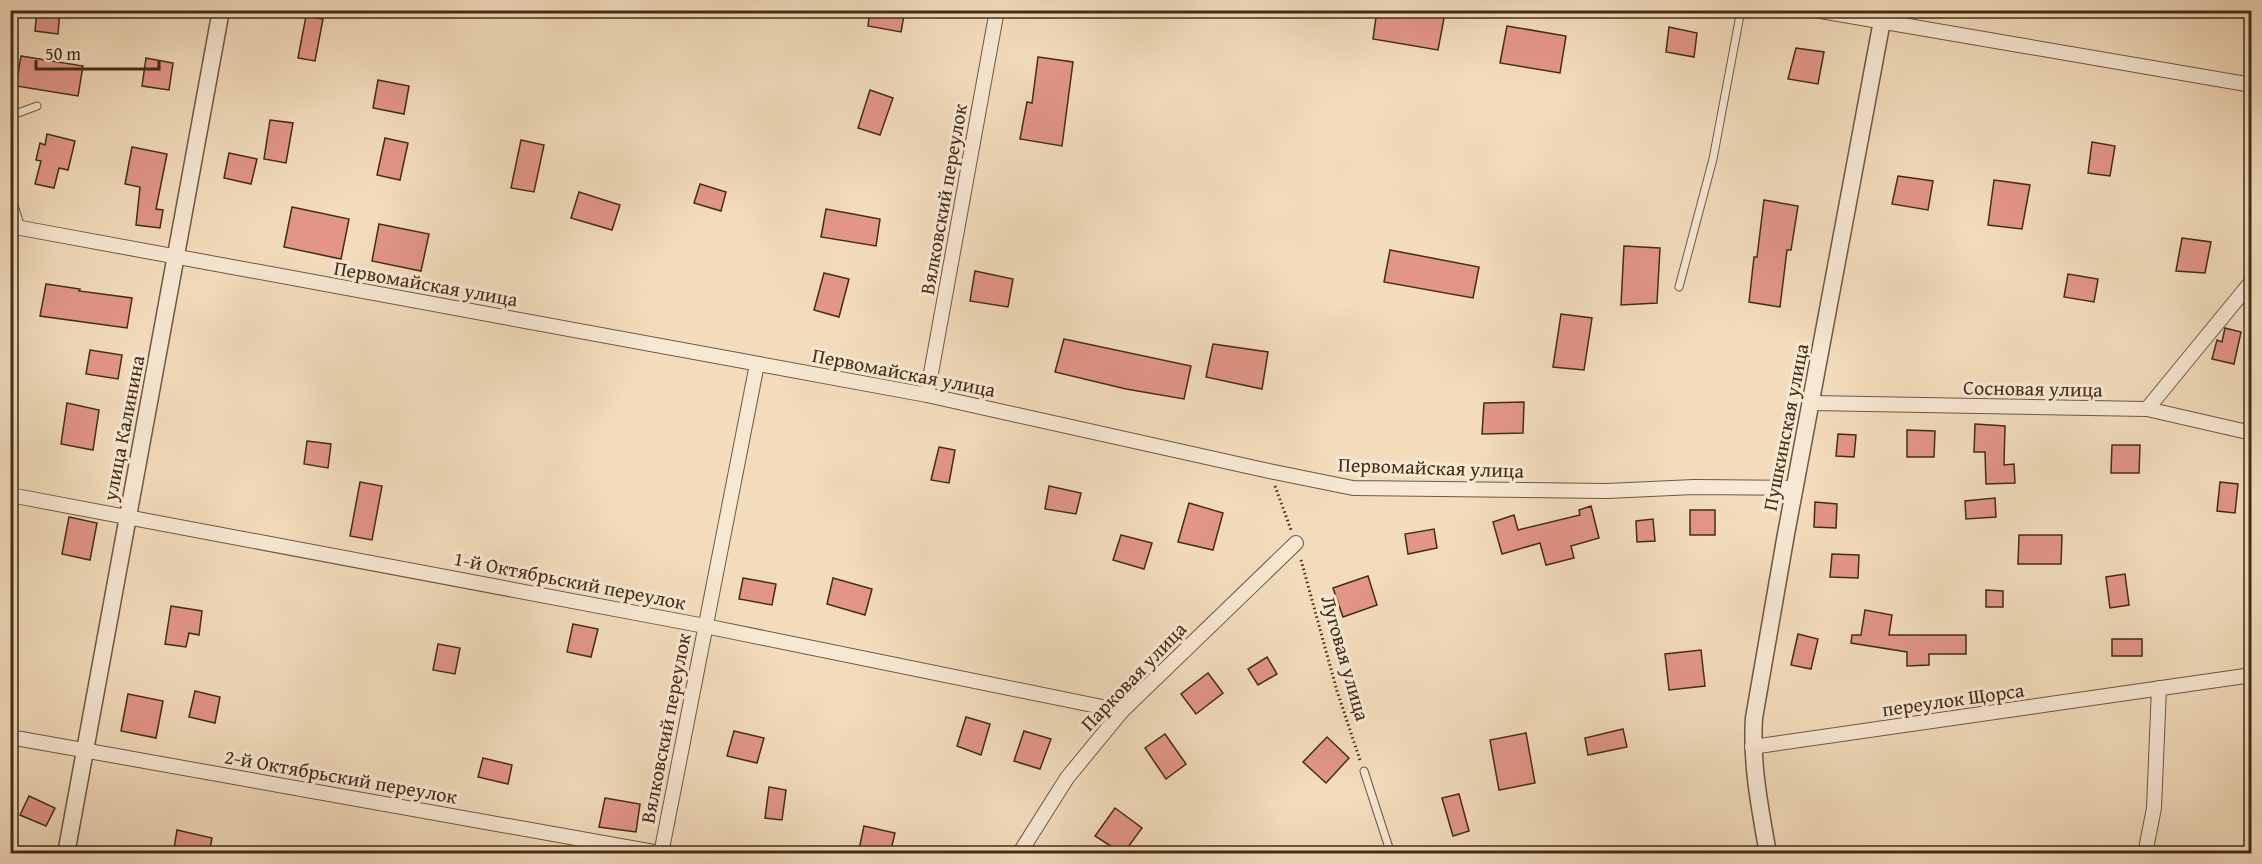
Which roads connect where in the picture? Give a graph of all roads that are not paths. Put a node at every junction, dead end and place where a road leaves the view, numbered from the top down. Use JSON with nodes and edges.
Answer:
{"nodes":[{"id":1,"x":16,"y":10,"type":"edge"},
{"id":2,"x":221,"y":10,"type":"edge"},
{"id":3,"x":998,"y":10,"type":"edge"},
{"id":4,"x":1741,"y":10,"type":"edge"},
{"id":5,"x":1815,"y":10,"type":"edge"},
{"id":6,"x":1883,"y":16,"type":"edge"},
{"id":7,"x":10,"y":26,"type":"edge"},
{"id":8,"x":2252,"y":85,"type":"edge"},
{"id":9,"x":37,"y":106,"type":"dead end"},
{"id":10,"x":10,"y":116,"type":"edge"},
{"id":11,"x":10,"y":192,"type":"edge"},
{"id":12,"x":16,"y":227,"type":"edge"},
{"id":13,"x":176,"y":257,"type":"junction"},
{"id":14,"x":2252,"y":281,"type":"edge"},
{"id":15,"x":1678,"y":287,"type":"dead end"},
{"id":16,"x":757,"y":364,"type":"junction"},
{"id":17,"x":927,"y":395,"type":"junction"},
{"id":18,"x":1812,"y":403,"type":"junction"},
{"id":19,"x":2146,"y":410,"type":"junction"},
{"id":20,"x":2252,"y":433,"type":"edge"},
{"id":21,"x":1795,"y":488,"type":"junction"},
{"id":22,"x":10,"y":495,"type":"edge"},
{"id":23,"x":128,"y":516,"type":"junction"},
{"id":24,"x":1296,"y":543,"type":"road end"},
{"id":25,"x":705,"y":626,"type":"junction"},
{"id":26,"x":2252,"y":675,"type":"edge"},
{"id":27,"x":2159,"y":688,"type":"junction"},
{"id":28,"x":1122,"y":711,"type":"junction"},
{"id":29,"x":10,"y":737,"type":"edge"},
{"id":30,"x":1752,"y":747,"type":"junction"},
{"id":31,"x":85,"y":751,"type":"junction"},
{"id":32,"x":1364,"y":771,"type":"road end"},
{"id":33,"x":662,"y":853,"type":"edge"},
{"id":34,"x":66,"y":854,"type":"edge"},
{"id":35,"x":1019,"y":854,"type":"edge"},
{"id":36,"x":1391,"y":854,"type":"edge"},
{"id":37,"x":1768,"y":854,"type":"edge"},
{"id":38,"x":2145,"y":854,"type":"edge"}],
"edges":[{"from":1,"to":7,"type":"lane"},
{"from":2,"to":13,"type":"street","name":"улица Калинина"},
{"from":3,"to":17,"type":"street","name":"Вялковский переулок"},
{"from":4,"to":15,"type":"lane"},
{"from":5,"to":6,"type":"street"},
{"from":6,"to":8,"type":"street"},
{"from":6,"to":18,"type":"street","name":"Пушкинская улица"},
{"from":9,"to":10,"type":"lane"},
{"from":11,"to":12,"type":"lane"},
{"from":12,"to":13,"type":"street","name":"Первомайская улица"},
{"from":13,"to":16,"type":"street","name":"Первомайская улица"},
{"from":13,"to":23,"type":"street","name":"улица Калинина"},
{"from":14,"to":19,"type":"street"},
{"from":16,"to":17,"type":"street","name":"Первомайская улица"},
{"from":16,"to":25,"type":"street","name":"Вялковский переулок"},
{"from":17,"to":21,"type":"street","name":"Первомайская улица"},
{"from":18,"to":19,"type":"street","name":"Сосновая улица"},
{"from":18,"to":21,"type":"street","name":"Пушкинская улица"},
{"from":19,"to":20,"type":"street","name":"Сосновая улица"},
{"from":21,"to":30,"type":"street","name":"Пушкинская улица"},
{"from":22,"to":23,"type":"street","name":"1-й Октябрьский переулок"},
{"from":23,"to":25,"type":"street","name":"1-й Октябрьский переулок"},
{"from":23,"to":31,"type":"street","name":"улица Калинина"},
{"from":24,"to":28,"type":"street","name":"Парковая улица"},
{"from":25,"to":28,"type":"street","name":"1-й Октябрьский переулок"},
{"from":25,"to":33,"type":"street","name":"Вялковский переулок"},
{"from":26,"to":27,"type":"street","name":"переулок Щорса"},
{"from":27,"to":30,"type":"street","name":"переулок Щорса"},
{"from":27,"to":38,"type":"street"},
{"from":28,"to":35,"type":"street","name":"Парковая улица"},
{"from":29,"to":31,"type":"street","name":"2-й Октябрьский переулок"},
{"from":30,"to":37,"type":"street","name":"Пушкинская улица"},
{"from":31,"to":33,"type":"street","name":"2-й Октябрьский переулок"},
{"from":31,"to":34,"type":"street","name":"улица Калинина"},
{"from":32,"to":36,"type":"lane"}]}
